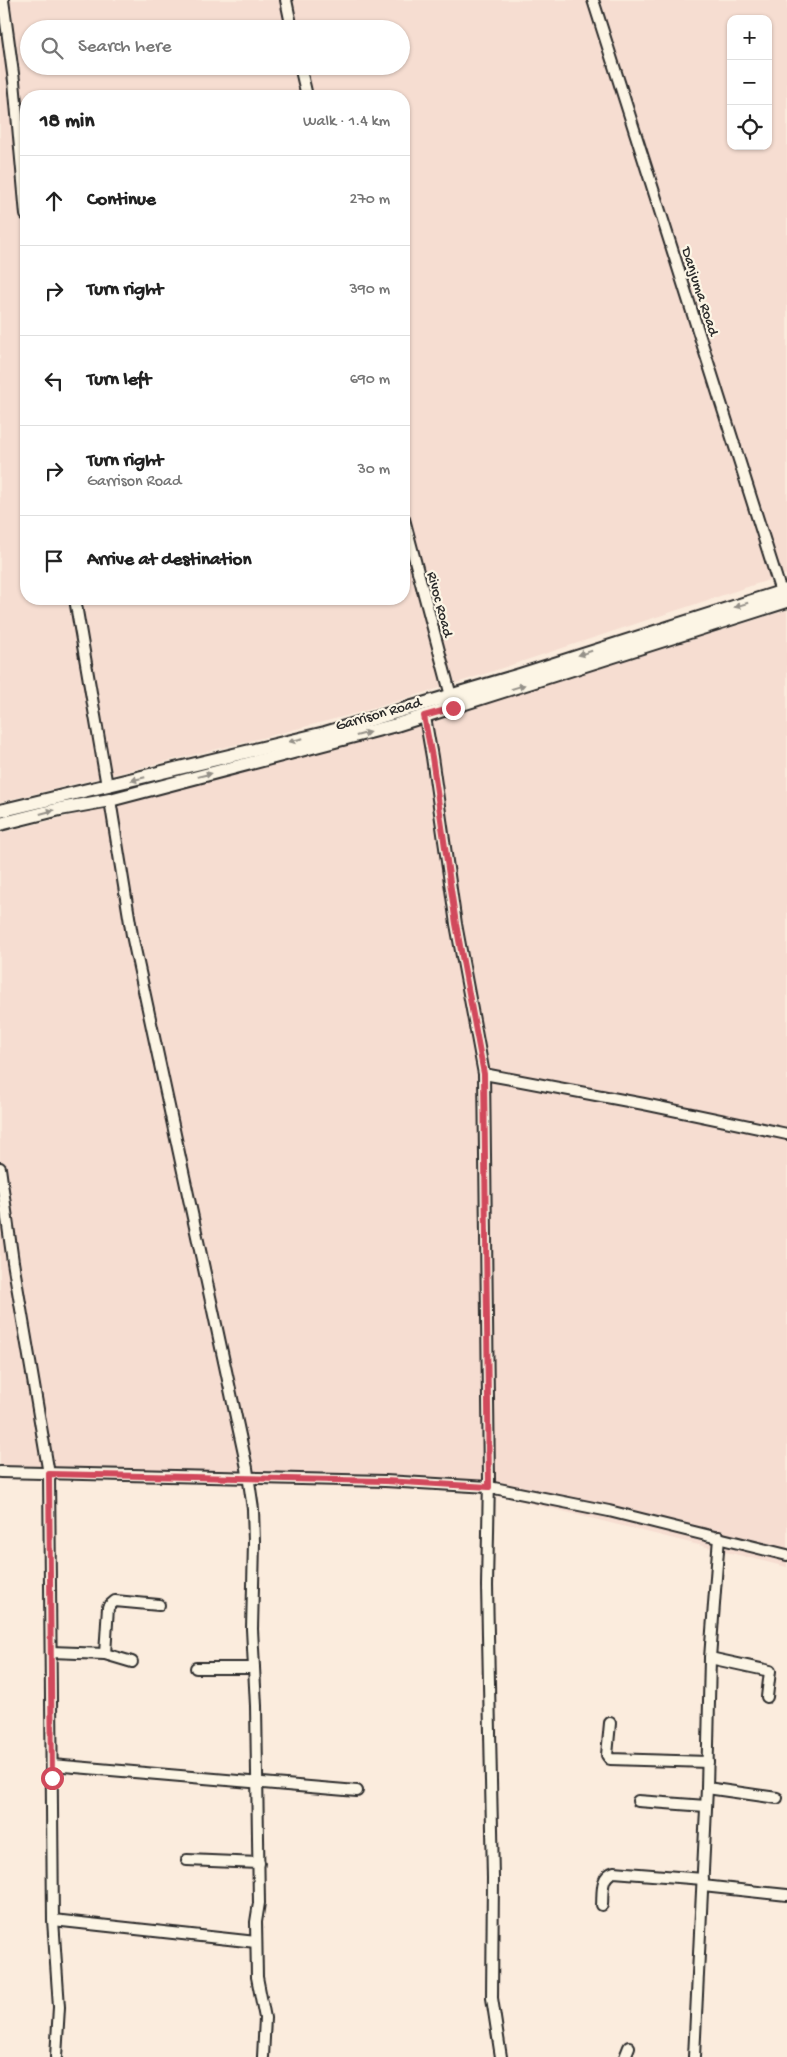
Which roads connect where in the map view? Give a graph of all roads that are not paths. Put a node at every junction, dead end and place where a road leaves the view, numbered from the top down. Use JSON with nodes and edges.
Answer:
{"nodes":[{"id":1,"x":3,"y":0,"type":"edge"},
{"id":2,"x":286,"y":0,"type":"edge"},
{"id":3,"x":593,"y":0,"type":"edge"},
{"id":4,"x":290,"y":20,"type":"edge"},
{"id":5,"x":302,"y":75,"type":"edge"},
{"id":6,"x":306,"y":90,"type":"edge"},
{"id":7,"x":20,"y":148,"type":"edge"},
{"id":8,"x":410,"y":542,"type":"edge"},
{"id":9,"x":786,"y":598,"type":"edge"},
{"id":10,"x":76,"y":605,"type":"edge"},
{"id":11,"x":451,"y":696,"type":"junction"},
{"id":12,"x":424,"y":716,"type":"junction"},
{"id":13,"x":107,"y":786,"type":"junction"},
{"id":14,"x":110,"y":800,"type":"junction"},
{"id":15,"x":0,"y":811,"type":"edge"},
{"id":16,"x":0,"y":824,"type":"edge"},
{"id":17,"x":484,"y":1074,"type":"junction"},
{"id":18,"x":787,"y":1134,"type":"edge"},
{"id":19,"x":0,"y":1168,"type":"edge"},
{"id":20,"x":0,"y":1472,"type":"edge"},
{"id":21,"x":49,"y":1474,"type":"junction"},
{"id":22,"x":249,"y":1479,"type":"junction"},
{"id":23,"x":489,"y":1487,"type":"junction"},
{"id":24,"x":718,"y":1537,"type":"junction"},
{"id":25,"x":787,"y":1555,"type":"edge"},
{"id":26,"x":159,"y":1606,"type":"dead end"},
{"id":27,"x":51,"y":1652,"type":"junction"},
{"id":28,"x":105,"y":1654,"type":"junction"},
{"id":29,"x":710,"y":1658,"type":"junction"},
{"id":30,"x":132,"y":1662,"type":"dead end"},
{"id":31,"x":196,"y":1668,"type":"dead end"},
{"id":32,"x":254,"y":1668,"type":"junction"},
{"id":33,"x":767,"y":1697,"type":"dead end"},
{"id":34,"x":610,"y":1723,"type":"dead end"},
{"id":35,"x":708,"y":1762,"type":"junction"},
{"id":36,"x":52,"y":1765,"type":"junction"},
{"id":37,"x":257,"y":1784,"type":"junction"},
{"id":38,"x":707,"y":1788,"type":"junction"},
{"id":39,"x":357,"y":1791,"type":"dead end"},
{"id":40,"x":777,"y":1798,"type":"dead end"},
{"id":41,"x":638,"y":1801,"type":"dead end"},
{"id":42,"x":706,"y":1806,"type":"junction"},
{"id":43,"x":187,"y":1860,"type":"dead end"},
{"id":44,"x":258,"y":1863,"type":"junction"},
{"id":45,"x":703,"y":1883,"type":"junction"},
{"id":46,"x":787,"y":1895,"type":"edge"},
{"id":47,"x":602,"y":1905,"type":"dead end"},
{"id":48,"x":54,"y":1920,"type":"junction"},
{"id":49,"x":256,"y":1942,"type":"junction"},
{"id":50,"x":56,"y":2057,"type":"edge"},
{"id":51,"x":263,"y":2057,"type":"edge"},
{"id":52,"x":500,"y":2057,"type":"edge"},
{"id":53,"x":694,"y":2057,"type":"edge"}],
"edges":[{"from":1,"to":7,"type":"street"},
{"from":2,"to":4,"type":"street"},
{"from":3,"to":9,"type":"street","name":"Danjuma Road"},
{"from":5,"to":6,"type":"street"},
{"from":8,"to":11,"type":"street","name":"Rivoc Road"},
{"from":9,"to":11,"type":"main road","name":"Garrison Road","one_way":true},
{"from":12,"to":9,"type":"main road","name":"Garrison Road","one_way":true},
{"from":10,"to":13,"type":"street"},
{"from":11,"to":13,"type":"main road","name":"Garrison Road","one_way":true},
{"from":14,"to":12,"type":"main road","name":"Garrison Road","one_way":true},
{"from":12,"to":17,"type":"street"},
{"from":13,"to":15,"type":"main road","name":"Garrison Road"},
{"from":16,"to":14,"type":"main road","name":"Garrison Road","one_way":true},
{"from":14,"to":22,"type":"street"},
{"from":17,"to":18,"type":"street"},
{"from":17,"to":23,"type":"street"},
{"from":19,"to":21,"type":"street"},
{"from":20,"to":21,"type":"street"},
{"from":21,"to":22,"type":"street"},
{"from":21,"to":27,"type":"street"},
{"from":22,"to":23,"type":"street"},
{"from":22,"to":32,"type":"street"},
{"from":23,"to":24,"type":"street"},
{"from":23,"to":52,"type":"street"},
{"from":24,"to":25,"type":"street"},
{"from":24,"to":29,"type":"street"},
{"from":26,"to":28,"type":"street"},
{"from":27,"to":28,"type":"street"},
{"from":27,"to":36,"type":"street"},
{"from":28,"to":30,"type":"street"},
{"from":29,"to":33,"type":"street"},
{"from":29,"to":35,"type":"street"},
{"from":31,"to":32,"type":"street"},
{"from":32,"to":37,"type":"street"},
{"from":34,"to":35,"type":"street"},
{"from":35,"to":38,"type":"street"},
{"from":36,"to":37,"type":"street"},
{"from":36,"to":48,"type":"street"},
{"from":37,"to":39,"type":"street"},
{"from":37,"to":44,"type":"street"},
{"from":38,"to":40,"type":"street"},
{"from":38,"to":42,"type":"street"},
{"from":41,"to":42,"type":"street"},
{"from":42,"to":45,"type":"street"},
{"from":43,"to":44,"type":"street"},
{"from":44,"to":49,"type":"street"},
{"from":45,"to":46,"type":"street"},
{"from":45,"to":47,"type":"street"},
{"from":45,"to":53,"type":"street"},
{"from":48,"to":49,"type":"street"},
{"from":48,"to":50,"type":"street"},
{"from":49,"to":51,"type":"street"}]}
